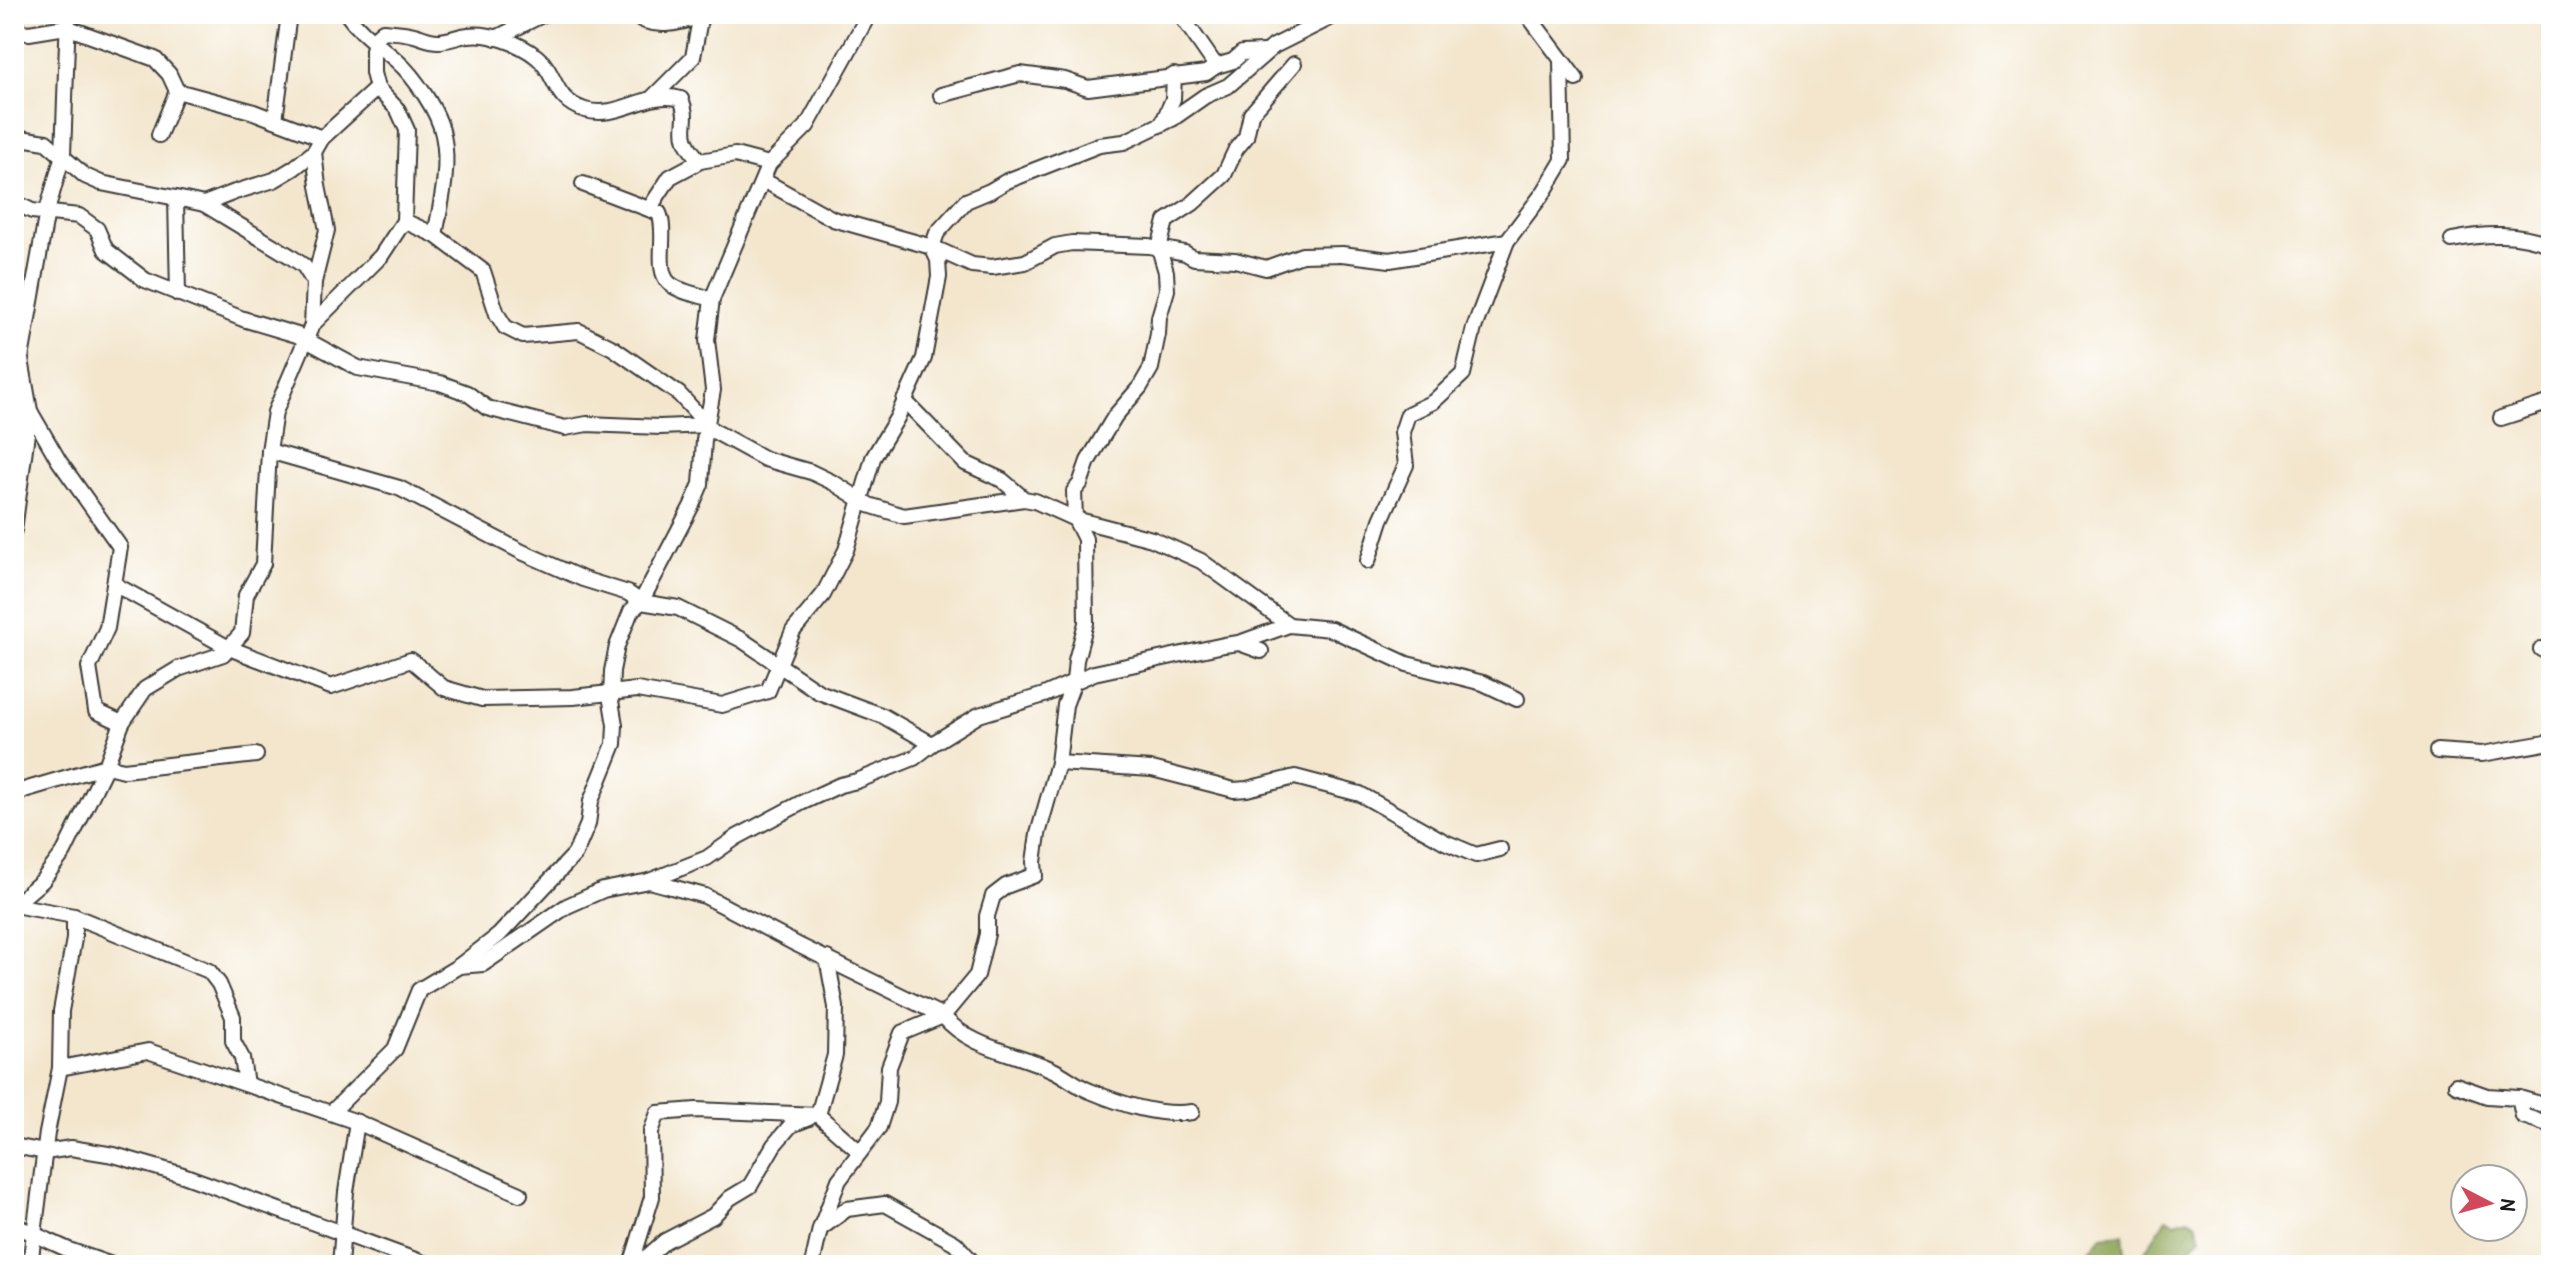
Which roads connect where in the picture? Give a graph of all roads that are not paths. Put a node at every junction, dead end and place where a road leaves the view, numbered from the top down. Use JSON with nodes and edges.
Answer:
{"nodes":[{"id":1,"x":289,"y":14,"type":"edge"},
{"id":2,"x":544,"y":14,"type":"edge"},
{"id":3,"x":632,"y":14,"type":"edge"},
{"id":4,"x":869,"y":14,"type":"edge"},
{"id":5,"x":1180,"y":14,"type":"edge"},
{"id":6,"x":1338,"y":14,"type":"edge"},
{"id":7,"x":1527,"y":14,"type":"edge"},
{"id":8,"x":702,"y":15,"type":"edge"},
{"id":9,"x":354,"y":16,"type":"edge"},
{"id":10,"x":67,"y":21,"type":"edge"},
{"id":11,"x":14,"y":31,"type":"edge"},
{"id":12,"x":496,"y":38,"type":"junction"},
{"id":13,"x":374,"y":44,"type":"junction"},
{"id":14,"x":1264,"y":52,"type":"junction"},
{"id":15,"x":1561,"y":60,"type":"junction"},
{"id":16,"x":1294,"y":64,"type":"dead end"},
{"id":17,"x":1216,"y":66,"type":"junction"},
{"id":18,"x":1174,"y":75,"type":"junction"},
{"id":19,"x":1576,"y":79,"type":"dead end"},
{"id":20,"x":377,"y":88,"type":"junction"},
{"id":21,"x":177,"y":91,"type":"junction"},
{"id":22,"x":941,"y":95,"type":"dead end"},
{"id":23,"x":652,"y":98,"type":"junction"},
{"id":24,"x":275,"y":120,"type":"junction"},
{"id":25,"x":1162,"y":124,"type":"junction"},
{"id":26,"x":159,"y":135,"type":"dead end"},
{"id":27,"x":14,"y":137,"type":"edge"},
{"id":28,"x":322,"y":138,"type":"junction"},
{"id":29,"x":314,"y":152,"type":"junction"},
{"id":30,"x":63,"y":155,"type":"junction"},
{"id":31,"x":700,"y":161,"type":"junction"},
{"id":32,"x":769,"y":164,"type":"junction"},
{"id":33,"x":763,"y":180,"type":"junction"},
{"id":34,"x":583,"y":184,"type":"dead end"},
{"id":35,"x":176,"y":198,"type":"junction"},
{"id":36,"x":14,"y":202,"type":"edge"},
{"id":37,"x":204,"y":204,"type":"junction"},
{"id":38,"x":649,"y":209,"type":"junction"},
{"id":39,"x":47,"y":211,"type":"junction"},
{"id":40,"x":404,"y":221,"type":"junction"},
{"id":41,"x":435,"y":235,"type":"junction"},
{"id":42,"x":2452,"y":240,"type":"dead end"},
{"id":43,"x":1507,"y":241,"type":"junction"},
{"id":44,"x":2551,"y":245,"type":"edge"},
{"id":45,"x":932,"y":247,"type":"junction"},
{"id":46,"x":1159,"y":248,"type":"junction"},
{"id":47,"x":314,"y":282,"type":"junction"},
{"id":48,"x":178,"y":294,"type":"junction"},
{"id":49,"x":712,"y":299,"type":"junction"},
{"id":50,"x":14,"y":319,"type":"edge"},
{"id":51,"x":308,"y":332,"type":"junction"},
{"id":52,"x":20,"y":370,"type":"edge"},
{"id":53,"x":904,"y":400,"type":"junction"},
{"id":54,"x":2551,"y":402,"type":"edge"},
{"id":55,"x":30,"y":411,"type":"junction"},
{"id":56,"x":2501,"y":418,"type":"dead end"},
{"id":57,"x":707,"y":425,"type":"junction"},
{"id":58,"x":269,"y":451,"type":"junction"},
{"id":59,"x":1024,"y":499,"type":"junction"},
{"id":60,"x":859,"y":500,"type":"junction"},
{"id":61,"x":1075,"y":519,"type":"junction"},
{"id":62,"x":14,"y":530,"type":"edge"},
{"id":63,"x":1368,"y":561,"type":"dead end"},
{"id":64,"x":114,"y":584,"type":"junction"},
{"id":65,"x":641,"y":602,"type":"junction"},
{"id":66,"x":1289,"y":625,"type":"junction"},
{"id":67,"x":1239,"y":643,"type":"junction"},
{"id":68,"x":229,"y":648,"type":"junction"},
{"id":69,"x":1261,"y":651,"type":"dead end"},
{"id":70,"x":779,"y":665,"type":"junction"},
{"id":71,"x":1074,"y":681,"type":"junction"},
{"id":72,"x":612,"y":692,"type":"junction"},
{"id":73,"x":1517,"y":699,"type":"dead end"},
{"id":74,"x":122,"y":723,"type":"junction"},
{"id":75,"x":2551,"y":742,"type":"edge"},
{"id":76,"x":932,"y":744,"type":"junction"},
{"id":77,"x":2437,"y":751,"type":"dead end"},
{"id":78,"x":256,"y":755,"type":"dead end"},
{"id":79,"x":1058,"y":763,"type":"junction"},
{"id":80,"x":106,"y":766,"type":"junction"},
{"id":81,"x":14,"y":797,"type":"edge"},
{"id":82,"x":1500,"y":849,"type":"dead end"},
{"id":83,"x":649,"y":881,"type":"junction"},
{"id":84,"x":14,"y":905,"type":"edge"},
{"id":85,"x":74,"y":916,"type":"junction"},
{"id":86,"x":827,"y":958,"type":"junction"},
{"id":87,"x":459,"y":966,"type":"junction"},
{"id":88,"x":943,"y":1016,"type":"junction"},
{"id":89,"x":60,"y":1068,"type":"junction"},
{"id":90,"x":246,"y":1084,"type":"junction"},
{"id":91,"x":2456,"y":1085,"type":"dead end"},
{"id":92,"x":2519,"y":1098,"type":"junction"},
{"id":93,"x":2551,"y":1107,"type":"edge"},
{"id":94,"x":1192,"y":1112,"type":"dead end"},
{"id":95,"x":331,"y":1113,"type":"junction"},
{"id":96,"x":818,"y":1115,"type":"junction"},
{"id":97,"x":357,"y":1122,"type":"junction"},
{"id":98,"x":2551,"y":1125,"type":"edge"},
{"id":99,"x":14,"y":1146,"type":"edge"},
{"id":100,"x":45,"y":1152,"type":"junction"},
{"id":101,"x":860,"y":1152,"type":"junction"},
{"id":102,"x":520,"y":1194,"type":"dead end"},
{"id":103,"x":14,"y":1225,"type":"edge"},
{"id":104,"x":820,"y":1229,"type":"junction"},
{"id":105,"x":34,"y":1232,"type":"junction"},
{"id":106,"x":343,"y":1233,"type":"junction"},
{"id":107,"x":30,"y":1265,"type":"edge"},
{"id":108,"x":112,"y":1265,"type":"edge"},
{"id":109,"x":340,"y":1265,"type":"edge"},
{"id":110,"x":429,"y":1265,"type":"edge"},
{"id":111,"x":631,"y":1265,"type":"edge"},
{"id":112,"x":638,"y":1265,"type":"edge"},
{"id":113,"x":812,"y":1265,"type":"edge"},
{"id":114,"x":975,"y":1265,"type":"edge"}],
"edges":[{"from":1,"to":24,"type":"street"},
{"from":2,"to":12,"type":"street"},
{"from":3,"to":8,"type":"street"},
{"from":4,"to":32,"type":"street"},
{"from":5,"to":17,"type":"street"},
{"from":6,"to":14,"type":"street"},
{"from":7,"to":15,"type":"street"},
{"from":8,"to":23,"type":"street"},
{"from":9,"to":13,"type":"street"},
{"from":10,"to":11,"type":"street"},
{"from":10,"to":21,"type":"street"},
{"from":10,"to":30,"type":"street"},
{"from":12,"to":13,"type":"street"},
{"from":12,"to":23,"type":"street"},
{"from":13,"to":20,"type":"street"},
{"from":13,"to":41,"type":"street"},
{"from":14,"to":17,"type":"street"},
{"from":14,"to":25,"type":"street"},
{"from":15,"to":19,"type":"street"},
{"from":15,"to":43,"type":"street"},
{"from":16,"to":46,"type":"street"},
{"from":17,"to":18,"type":"street"},
{"from":18,"to":22,"type":"street"},
{"from":18,"to":25,"type":"street"},
{"from":20,"to":28,"type":"street"},
{"from":20,"to":40,"type":"street"},
{"from":21,"to":24,"type":"street"},
{"from":21,"to":26,"type":"street"},
{"from":23,"to":31,"type":"street"},
{"from":24,"to":28,"type":"street"},
{"from":25,"to":45,"type":"street"},
{"from":27,"to":30,"type":"street"},
{"from":28,"to":29,"type":"street"},
{"from":29,"to":37,"type":"street"},
{"from":29,"to":47,"type":"street"},
{"from":30,"to":35,"type":"street"},
{"from":30,"to":39,"type":"street"},
{"from":31,"to":32,"type":"street"},
{"from":31,"to":38,"type":"street"},
{"from":32,"to":33,"type":"street"},
{"from":33,"to":45,"type":"street"},
{"from":33,"to":49,"type":"street"},
{"from":34,"to":38,"type":"street"},
{"from":35,"to":37,"type":"street"},
{"from":35,"to":48,"type":"street"},
{"from":36,"to":39,"type":"street"},
{"from":37,"to":47,"type":"street"},
{"from":38,"to":49,"type":"street"},
{"from":39,"to":48,"type":"street"},
{"from":39,"to":52,"type":"street"},
{"from":40,"to":41,"type":"street"},
{"from":40,"to":51,"type":"street"},
{"from":41,"to":57,"type":"street"},
{"from":42,"to":44,"type":"street"},
{"from":43,"to":46,"type":"street"},
{"from":43,"to":63,"type":"street"},
{"from":45,"to":46,"type":"street"},
{"from":45,"to":53,"type":"street"},
{"from":46,"to":61,"type":"street"},
{"from":47,"to":51,"type":"street"},
{"from":48,"to":51,"type":"street"},
{"from":49,"to":57,"type":"street"},
{"from":50,"to":52,"type":"street"},
{"from":51,"to":57,"type":"street"},
{"from":51,"to":58,"type":"street"},
{"from":52,"to":55,"type":"street"},
{"from":53,"to":59,"type":"street"},
{"from":53,"to":60,"type":"street"},
{"from":54,"to":56,"type":"street"},
{"from":55,"to":62,"type":"street"},
{"from":55,"to":64,"type":"street"},
{"from":57,"to":60,"type":"street"},
{"from":57,"to":65,"type":"street"},
{"from":58,"to":65,"type":"street"},
{"from":58,"to":68,"type":"street"},
{"from":59,"to":60,"type":"street"},
{"from":59,"to":61,"type":"street"},
{"from":60,"to":70,"type":"street"},
{"from":61,"to":66,"type":"street"},
{"from":61,"to":71,"type":"street"},
{"from":64,"to":68,"type":"street"},
{"from":64,"to":74,"type":"street"},
{"from":65,"to":70,"type":"street"},
{"from":65,"to":72,"type":"street"},
{"from":66,"to":67,"type":"street"},
{"from":66,"to":73,"type":"street"},
{"from":67,"to":69,"type":"street"},
{"from":67,"to":71,"type":"street"},
{"from":68,"to":72,"type":"street"},
{"from":68,"to":74,"type":"street"},
{"from":70,"to":72,"type":"street"},
{"from":70,"to":76,"type":"street"},
{"from":71,"to":76,"type":"street"},
{"from":71,"to":79,"type":"street"},
{"from":72,"to":87,"type":"street"},
{"from":74,"to":80,"type":"street"},
{"from":75,"to":77,"type":"street"},
{"from":76,"to":83,"type":"street"},
{"from":78,"to":80,"type":"street"},
{"from":79,"to":82,"type":"street"},
{"from":79,"to":88,"type":"street"},
{"from":80,"to":81,"type":"street"},
{"from":80,"to":84,"type":"street"},
{"from":83,"to":86,"type":"street"},
{"from":83,"to":87,"type":"street"},
{"from":84,"to":85,"type":"street"},
{"from":85,"to":89,"type":"street"},
{"from":85,"to":90,"type":"street"},
{"from":86,"to":88,"type":"street"},
{"from":86,"to":96,"type":"street"},
{"from":87,"to":95,"type":"street"},
{"from":88,"to":94,"type":"street"},
{"from":88,"to":101,"type":"street"},
{"from":89,"to":90,"type":"street"},
{"from":89,"to":100,"type":"street"},
{"from":90,"to":95,"type":"street"},
{"from":91,"to":92,"type":"street"},
{"from":92,"to":93,"type":"street"},
{"from":92,"to":98,"type":"street"},
{"from":95,"to":97,"type":"street"},
{"from":96,"to":101,"type":"street"},
{"from":96,"to":111,"type":"street"},
{"from":96,"to":112,"type":"street"},
{"from":97,"to":102,"type":"street"},
{"from":97,"to":106,"type":"street"},
{"from":99,"to":100,"type":"street"},
{"from":100,"to":105,"type":"street"},
{"from":100,"to":106,"type":"street"},
{"from":101,"to":104,"type":"street"},
{"from":103,"to":105,"type":"street"},
{"from":104,"to":113,"type":"street"},
{"from":104,"to":114,"type":"street"},
{"from":105,"to":107,"type":"street"},
{"from":105,"to":108,"type":"street"},
{"from":106,"to":109,"type":"street"},
{"from":106,"to":110,"type":"street"}]}
